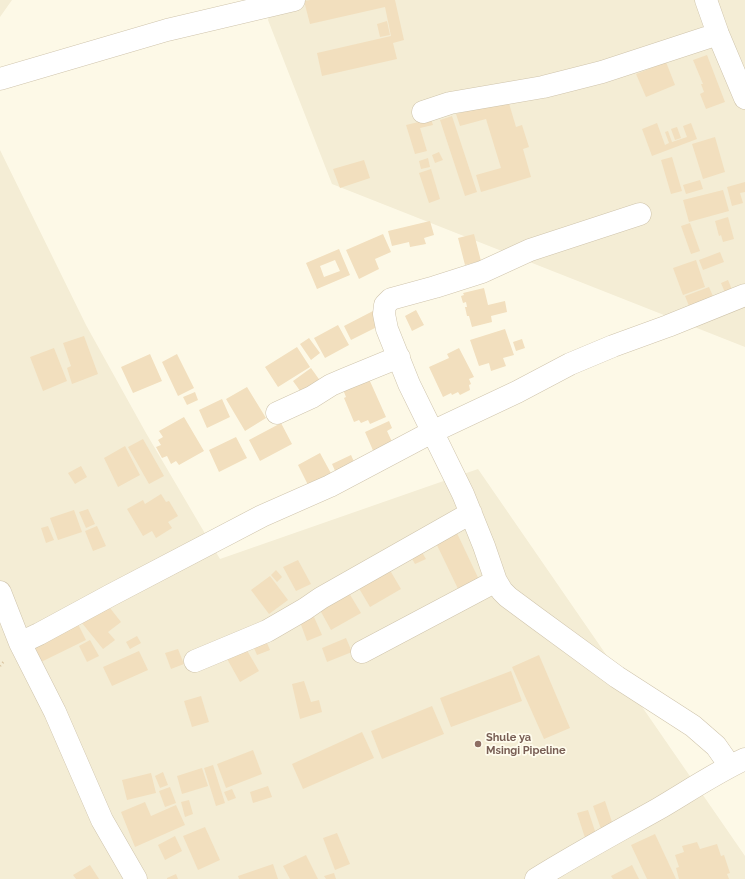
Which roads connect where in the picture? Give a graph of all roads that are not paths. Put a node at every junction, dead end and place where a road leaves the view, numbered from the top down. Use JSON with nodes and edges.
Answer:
{"nodes":[{"id":1,"x":294,"y":0,"type":"edge"},
{"id":2,"x":706,"y":0,"type":"edge"},
{"id":3,"x":718,"y":34,"type":"junction"},
{"id":4,"x":0,"y":78,"type":"edge"},
{"id":5,"x":745,"y":98,"type":"edge"},
{"id":6,"x":422,"y":112,"type":"dead end"},
{"id":7,"x":640,"y":214,"type":"dead end"},
{"id":8,"x":745,"y":294,"type":"edge"},
{"id":9,"x":399,"y":357,"type":"junction"},
{"id":10,"x":277,"y":413,"type":"dead end"},
{"id":11,"x":432,"y":432,"type":"junction"},
{"id":12,"x":471,"y":513,"type":"junction"},
{"id":13,"x":496,"y":582,"type":"junction"},
{"id":14,"x":0,"y":592,"type":"edge"},
{"id":15,"x":20,"y":643,"type":"junction"},
{"id":16,"x":362,"y":652,"type":"dead end"},
{"id":17,"x":195,"y":661,"type":"dead end"},
{"id":18,"x":738,"y":762,"type":"edge"},
{"id":19,"x":136,"y":879,"type":"edge"},
{"id":20,"x":536,"y":879,"type":"edge"}],
"edges":[{"from":1,"to":4,"type":"street"},
{"from":2,"to":3,"type":"street"},
{"from":3,"to":5,"type":"street"},
{"from":3,"to":6,"type":"street"},
{"from":7,"to":9,"type":"street"},
{"from":8,"to":11,"type":"street"},
{"from":9,"to":10,"type":"street"},
{"from":9,"to":11,"type":"street"},
{"from":11,"to":12,"type":"street"},
{"from":11,"to":15,"type":"street"},
{"from":12,"to":13,"type":"street"},
{"from":12,"to":17,"type":"street"},
{"from":13,"to":16,"type":"street"},
{"from":13,"to":18,"type":"street"},
{"from":14,"to":15,"type":"street"},
{"from":15,"to":19,"type":"street"},
{"from":18,"to":20,"type":"street"}]}
